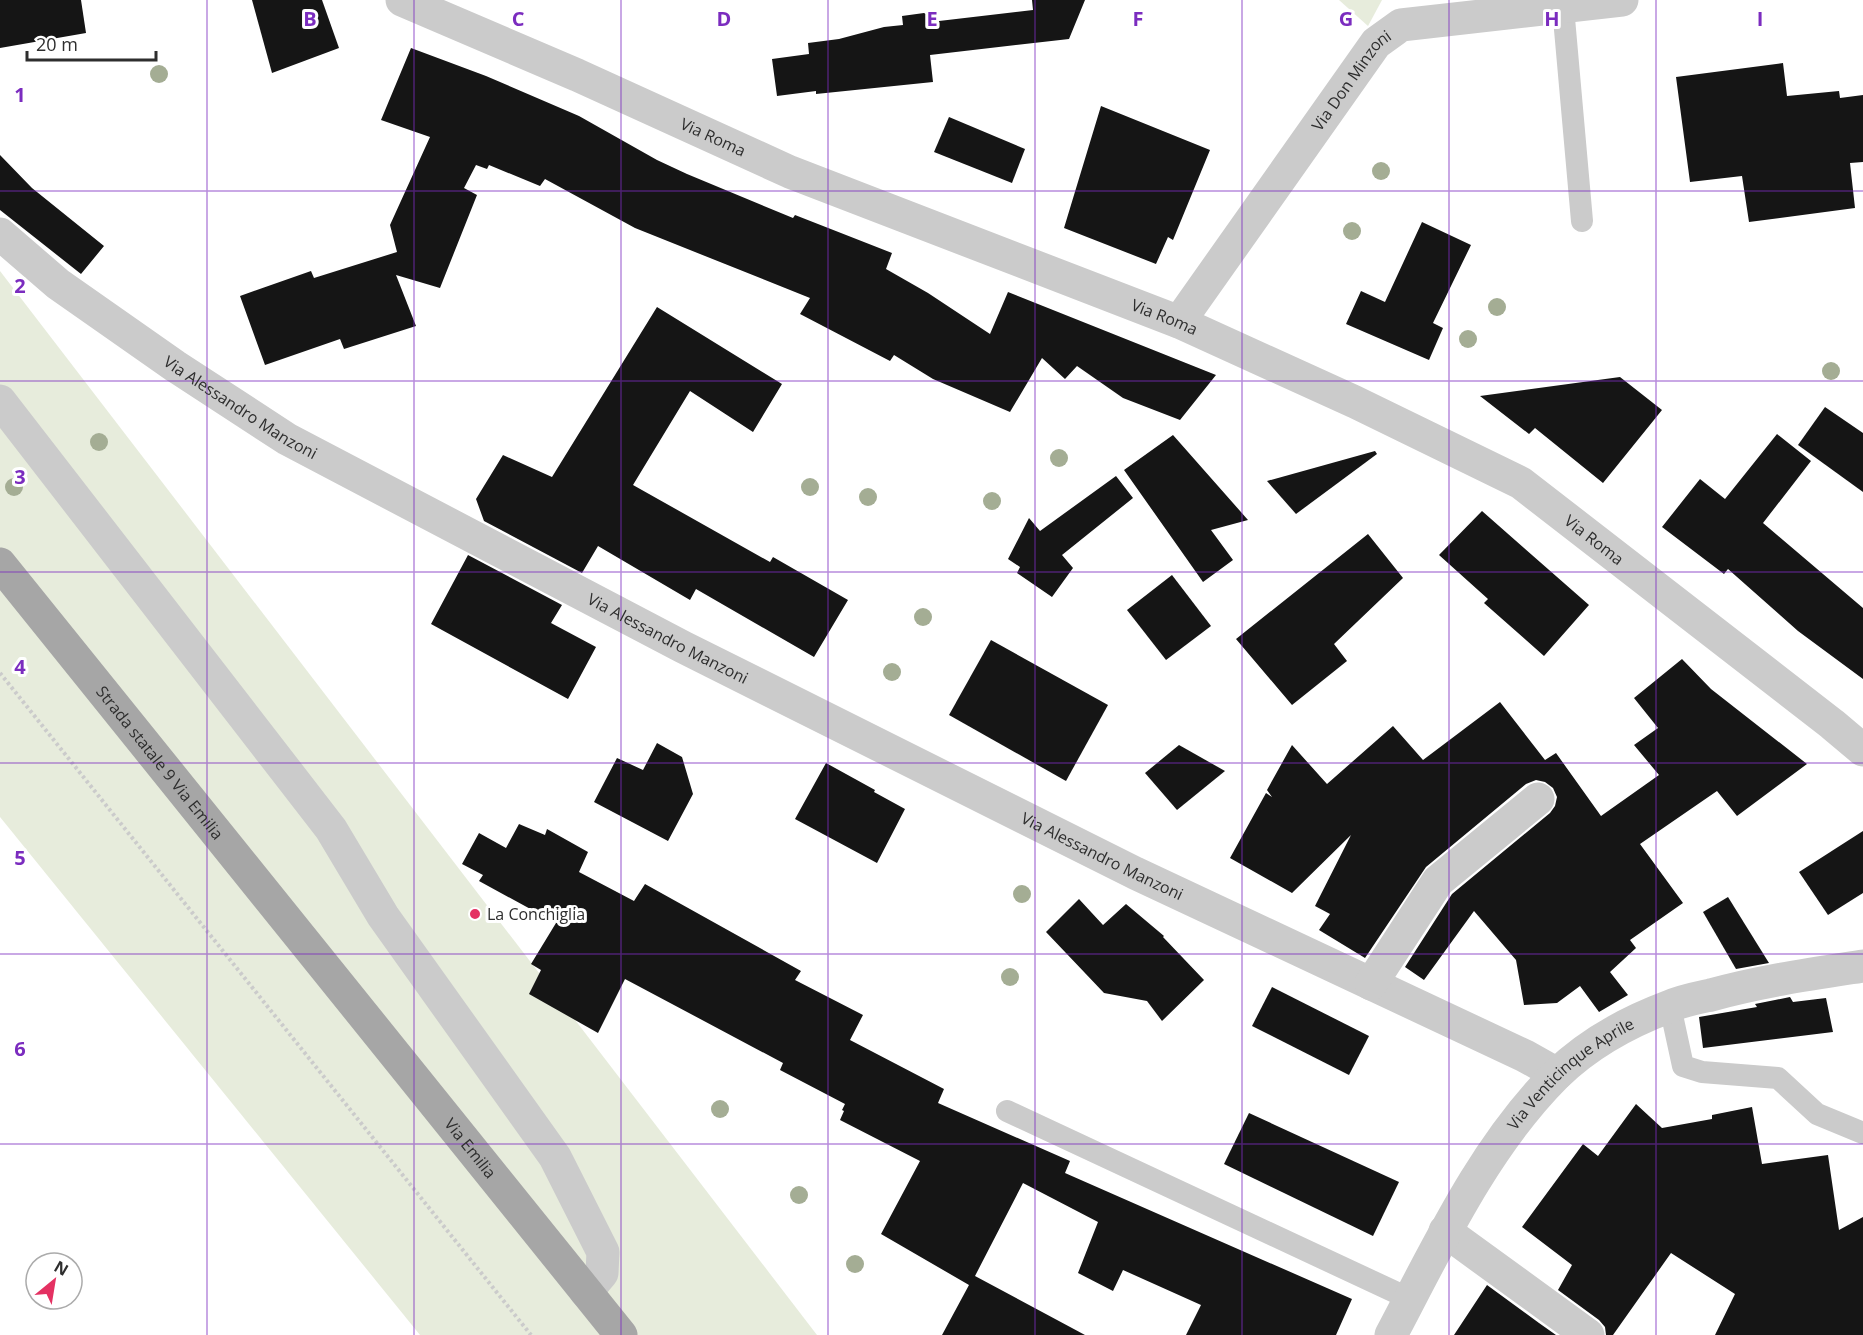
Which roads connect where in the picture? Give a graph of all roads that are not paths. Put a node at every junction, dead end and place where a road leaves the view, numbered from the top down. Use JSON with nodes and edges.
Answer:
{"nodes":[{"id":1,"x":402,"y":0,"type":"edge"},
{"id":2,"x":1622,"y":0,"type":"edge"},
{"id":3,"x":1553,"y":5,"type":"edge"},
{"id":4,"x":1582,"y":221,"type":"dead end"},
{"id":5,"x":0,"y":234,"type":"edge"},
{"id":6,"x":1179,"y":322,"type":"junction"},
{"id":7,"x":0,"y":401,"type":"edge"},
{"id":8,"x":0,"y":564,"type":"edge"},
{"id":9,"x":1863,"y":750,"type":"edge"},
{"id":10,"x":1538,"y":799,"type":"dead end"},
{"id":11,"x":320,"y":962,"type":"joint"},
{"id":12,"x":1863,"y":966,"type":"edge"},
{"id":13,"x":1371,"y":984,"type":"junction"},
{"id":14,"x":1670,"y":1006,"type":"junction"},
{"id":15,"x":1557,"y":1074,"type":"junction"},
{"id":16,"x":1007,"y":1111,"type":"dead end"},
{"id":17,"x":1863,"y":1133,"type":"edge"},
{"id":18,"x":1445,"y":1231,"type":"junction"},
{"id":19,"x":586,"y":1292,"type":"junction"},
{"id":20,"x":1410,"y":1299,"type":"junction"},
{"id":21,"x":621,"y":1335,"type":"edge"},
{"id":22,"x":1391,"y":1335,"type":"edge"},
{"id":23,"x":1588,"y":1335,"type":"edge"}],
"edges":[{"from":1,"to":6,"type":"street","name":"Via Roma"},
{"from":2,"to":3,"type":"street","name":"Via Don Minzoni"},
{"from":3,"to":4,"type":"lane"},
{"from":3,"to":6,"type":"street","name":"Via Don Minzoni"},
{"from":5,"to":13,"type":"street","name":"Via Alessandro Manzoni"},
{"from":6,"to":9,"type":"street","name":"Via Roma"},
{"from":7,"to":19,"type":"street"},
{"from":8,"to":11,"type":"main road","name":"Strada statale 9 Via Emilia"},
{"from":10,"to":13,"type":"street"},
{"from":11,"to":19,"type":"main road","name":"Via Emilia"},
{"from":12,"to":14,"type":"street","name":"Via Venticinque Aprile"},
{"from":13,"to":15,"type":"street","name":"Via Alessandro Manzoni"},
{"from":14,"to":15,"type":"street","name":"Via Venticinque Aprile"},
{"from":14,"to":17,"type":"lane"},
{"from":15,"to":18,"type":"street","name":"Via Venticinque Aprile"},
{"from":16,"to":20,"type":"lane"},
{"from":18,"to":20,"type":"street","name":"Via Venticinque Aprile"},
{"from":18,"to":23,"type":"street"},
{"from":19,"to":21,"type":"main road","name":"Via Emilia"},
{"from":20,"to":22,"type":"street","name":"Via Venticinque Aprile"}]}
